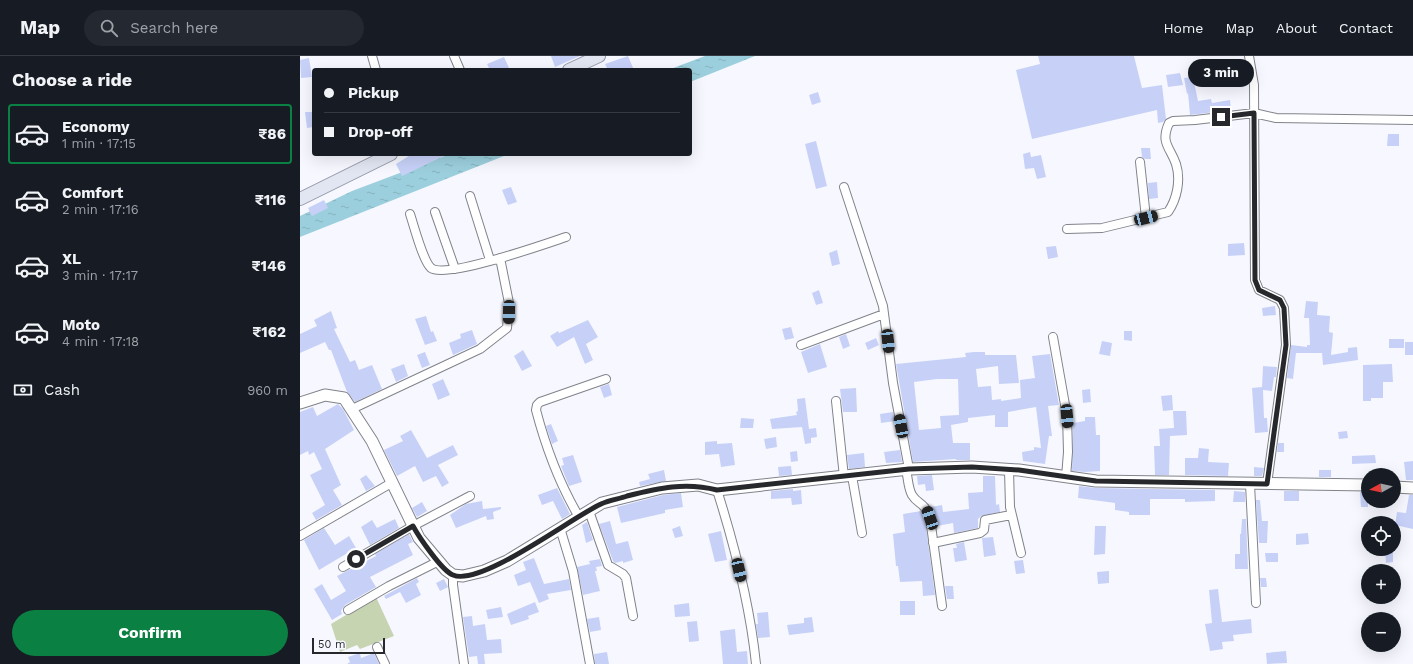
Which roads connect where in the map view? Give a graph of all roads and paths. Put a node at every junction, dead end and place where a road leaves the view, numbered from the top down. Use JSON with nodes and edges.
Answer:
{"nodes":[{"id":1,"x":372,"y":56,"type":"edge"},
{"id":2,"x":454,"y":56,"type":"edge"},
{"id":3,"x":599,"y":56,"type":"edge"},
{"id":4,"x":1249,"y":56,"type":"edge"},
{"id":5,"x":375,"y":68,"type":"edge"},
{"id":6,"x":459,"y":68,"type":"edge"},
{"id":7,"x":573,"y":68,"type":"edge"},
{"id":8,"x":1254,"y":113,"type":"junction"},
{"id":9,"x":1413,"y":120,"type":"edge"},
{"id":10,"x":387,"y":156,"type":"edge"},
{"id":11,"x":1140,"y":162,"type":"dead end"},
{"id":12,"x":844,"y":187,"type":"dead end"},
{"id":13,"x":470,"y":196,"type":"dead end"},
{"id":14,"x":300,"y":199,"type":"edge"},
{"id":15,"x":435,"y":212,"type":"dead end"},
{"id":16,"x":410,"y":214,"type":"dead end"},
{"id":17,"x":1146,"y":218,"type":"junction"},
{"id":18,"x":1067,"y":230,"type":"dead end"},
{"id":19,"x":566,"y":237,"type":"dead end"},
{"id":20,"x":500,"y":258,"type":"junction"},
{"id":21,"x":490,"y":260,"type":"junction"},
{"id":22,"x":456,"y":269,"type":"junction"},
{"id":23,"x":884,"y":314,"type":"junction"},
{"id":24,"x":1053,"y":337,"type":"dead end"},
{"id":25,"x":801,"y":345,"type":"dead end"},
{"id":26,"x":606,"y":379,"type":"dead end"},
{"id":27,"x":836,"y":401,"type":"dead end"},
{"id":28,"x":300,"y":403,"type":"edge"},
{"id":29,"x":352,"y":409,"type":"junction"},
{"id":30,"x":907,"y":469,"type":"junction"},
{"id":31,"x":1008,"y":470,"type":"junction"},
{"id":32,"x":848,"y":476,"type":"junction"},
{"id":33,"x":1066,"y":477,"type":"junction"},
{"id":34,"x":393,"y":482,"type":"junction"},
{"id":35,"x":1250,"y":484,"type":"junction"},
{"id":36,"x":1267,"y":484,"type":"junction"},
{"id":37,"x":1361,"y":484,"type":"edge"},
{"id":38,"x":1401,"y":487,"type":"edge"},
{"id":39,"x":1413,"y":488,"type":"edge"},
{"id":40,"x":717,"y":490,"type":"junction"},
{"id":41,"x":470,"y":496,"type":"dead end"},
{"id":42,"x":589,"y":511,"type":"junction"},
{"id":43,"x":1011,"y":515,"type":"junction"},
{"id":44,"x":578,"y":517,"type":"junction"},
{"id":45,"x":413,"y":526,"type":"junction"},
{"id":46,"x":560,"y":528,"type":"junction"},
{"id":47,"x":862,"y":533,"type":"dead end"},
{"id":48,"x":300,"y":536,"type":"edge"},
{"id":49,"x":933,"y":543,"type":"junction"},
{"id":50,"x":1021,"y":553,"type":"dead end"},
{"id":51,"x":439,"y":561,"type":"junction"},
{"id":52,"x":344,"y":567,"type":"dead end"},
{"id":53,"x":453,"y":576,"type":"junction"},
{"id":54,"x":1256,"y":603,"type":"dead end"},
{"id":55,"x":942,"y":606,"type":"dead end"},
{"id":56,"x":348,"y":610,"type":"dead end"},
{"id":57,"x":633,"y":616,"type":"dead end"},
{"id":58,"x":377,"y":647,"type":"dead end"},
{"id":59,"x":385,"y":664,"type":"edge"},
{"id":60,"x":464,"y":664,"type":"edge"},
{"id":61,"x":590,"y":664,"type":"edge"},
{"id":62,"x":756,"y":664,"type":"edge"}],
"edges":[{"from":1,"to":5,"type":"street"},
{"from":2,"to":6,"type":"street"},
{"from":3,"to":7,"type":"main road"},
{"from":4,"to":8,"type":"street"},
{"from":8,"to":9,"type":"street"},
{"from":8,"to":17,"type":"street"},
{"from":8,"to":36,"type":"street"},
{"from":10,"to":14,"type":"main road"},
{"from":11,"to":17,"type":"street"},
{"from":12,"to":23,"type":"street"},
{"from":13,"to":21,"type":"street"},
{"from":15,"to":22,"type":"street"},
{"from":16,"to":22,"type":"street"},
{"from":17,"to":18,"type":"street"},
{"from":19,"to":20,"type":"street"},
{"from":20,"to":21,"type":"street"},
{"from":20,"to":29,"type":"street"},
{"from":21,"to":22,"type":"street"},
{"from":23,"to":25,"type":"street"},
{"from":23,"to":30,"type":"street"},
{"from":24,"to":33,"type":"street"},
{"from":26,"to":44,"type":"street"},
{"from":27,"to":32,"type":"street"},
{"from":28,"to":29,"type":"street"},
{"from":29,"to":34,"type":"street"},
{"from":30,"to":31,"type":"street"},
{"from":30,"to":32,"type":"street"},
{"from":30,"to":49,"type":"street"},
{"from":31,"to":33,"type":"street"},
{"from":31,"to":43,"type":"street"},
{"from":32,"to":40,"type":"street"},
{"from":32,"to":47,"type":"street"},
{"from":33,"to":35,"type":"street"},
{"from":34,"to":45,"type":"street"},
{"from":34,"to":48,"type":"street"},
{"from":35,"to":36,"type":"street"},
{"from":35,"to":54,"type":"street"},
{"from":36,"to":37,"type":"street"},
{"from":38,"to":39,"type":"street"},
{"from":40,"to":42,"type":"street"},
{"from":40,"to":62,"type":"street"},
{"from":41,"to":45,"type":"street"},
{"from":42,"to":44,"type":"street"},
{"from":42,"to":57,"type":"street"},
{"from":43,"to":49,"type":"street"},
{"from":43,"to":50,"type":"street"},
{"from":44,"to":46,"type":"street"},
{"from":45,"to":51,"type":"street"},
{"from":45,"to":52,"type":"street"},
{"from":46,"to":53,"type":"street"},
{"from":46,"to":61,"type":"street"},
{"from":49,"to":55,"type":"street"},
{"from":51,"to":53,"type":"street"},
{"from":51,"to":56,"type":"street"},
{"from":53,"to":60,"type":"street"},
{"from":58,"to":59,"type":"street"}]}
